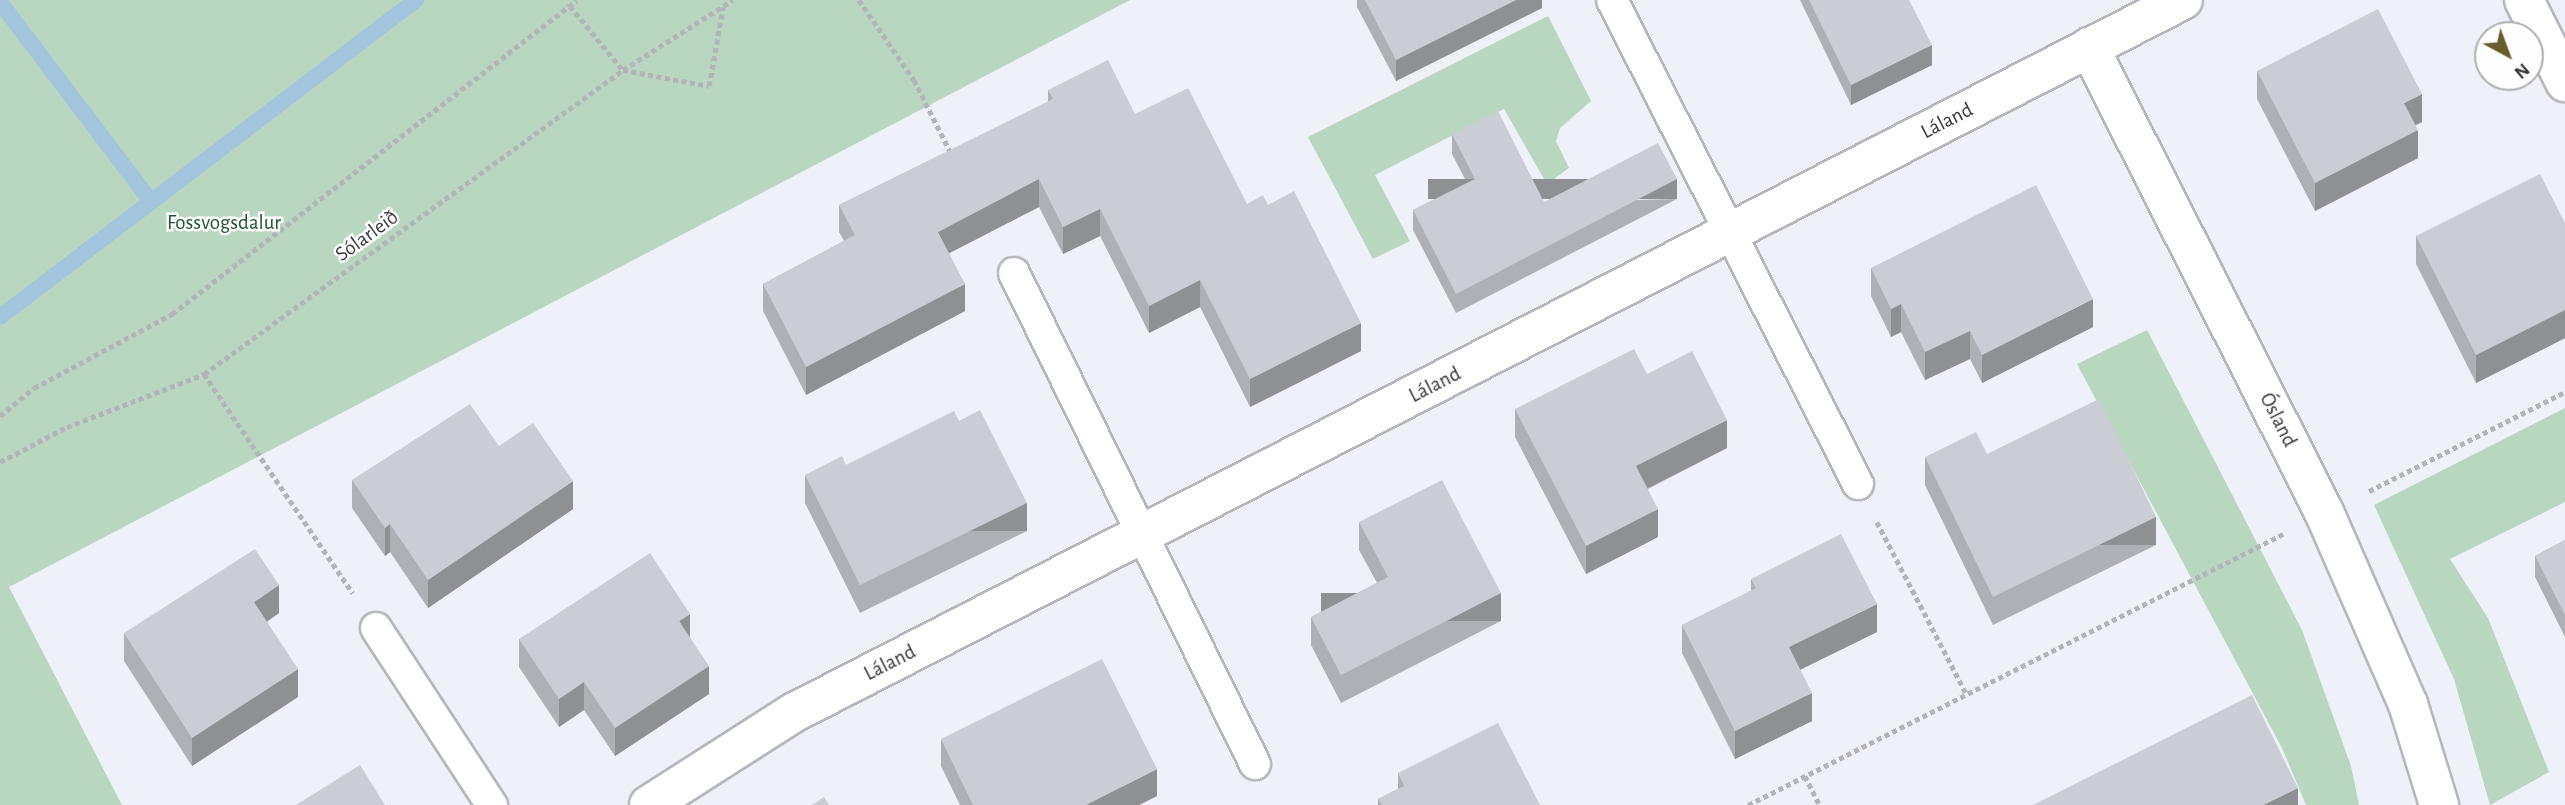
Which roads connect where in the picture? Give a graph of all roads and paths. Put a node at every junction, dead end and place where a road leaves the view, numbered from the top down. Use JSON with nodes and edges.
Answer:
{"nodes":[{"id":1,"x":577,"y":0,"type":"edge"},
{"id":2,"x":733,"y":0,"type":"edge"},
{"id":3,"x":859,"y":0,"type":"edge"},
{"id":4,"x":1612,"y":0,"type":"edge"},
{"id":5,"x":2183,"y":0,"type":"edge"},
{"id":6,"x":2524,"y":0,"type":"edge"},
{"id":7,"x":570,"y":6,"type":"junction"},
{"id":8,"x":723,"y":6,"type":"junction"},
{"id":9,"x":2089,"y":47,"type":"junction"},
{"id":10,"x":623,"y":70,"type":"junction"},
{"id":11,"x":2565,"y":82,"type":"edge"},
{"id":12,"x":955,"y":160,"type":"edge"},
{"id":13,"x":1731,"y":234,"type":"junction"},
{"id":14,"x":1014,"y":273,"type":"dead end"},
{"id":15,"x":204,"y":374,"type":"junction"},
{"id":16,"x":2565,"y":392,"type":"edge"},
{"id":17,"x":0,"y":416,"type":"edge"},
{"id":18,"x":0,"y":462,"type":"edge"},
{"id":19,"x":1858,"y":484,"type":"joint"},
{"id":20,"x":2364,"y":493,"type":"dead end"},
{"id":21,"x":2288,"y":531,"type":"dead end"},
{"id":22,"x":1140,"y":536,"type":"junction"},
{"id":23,"x":376,"y":628,"type":"joint"},
{"id":24,"x":1967,"y":695,"type":"junction"},
{"id":25,"x":1255,"y":764,"type":"dead end"},
{"id":26,"x":1805,"y":776,"type":"junction"},
{"id":27,"x":492,"y":805,"type":"edge"},
{"id":28,"x":649,"y":805,"type":"edge"},
{"id":29,"x":1748,"y":805,"type":"edge"},
{"id":30,"x":1820,"y":805,"type":"edge"},
{"id":31,"x":2439,"y":805,"type":"edge"}],
"edges":[{"from":1,"to":7,"type":"path"},
{"from":2,"to":8,"type":"path","name":"Sólarleið"},
{"from":3,"to":12,"type":"path"},
{"from":4,"to":13,"type":"lane"},
{"from":5,"to":9,"type":"street","name":"Láland"},
{"from":6,"to":11,"type":"street"},
{"from":7,"to":10,"type":"path"},
{"from":7,"to":17,"type":"path"},
{"from":8,"to":10,"type":"path","name":"Sólarleið"},
{"from":8,"to":10,"type":"path"},
{"from":9,"to":13,"type":"street","name":"Láland"},
{"from":9,"to":31,"type":"street","name":"Ósland"},
{"from":10,"to":15,"type":"path","name":"Sólarleið"},
{"from":13,"to":19,"type":"lane"},
{"from":13,"to":22,"type":"street","name":"Láland"},
{"from":14,"to":22,"type":"lane"},
{"from":15,"to":18,"type":"path","name":"Sólarleið"},
{"from":15,"to":23,"type":"path"},
{"from":16,"to":20,"type":"path"},
{"from":19,"to":24,"type":"path"},
{"from":21,"to":24,"type":"path"},
{"from":22,"to":25,"type":"lane"},
{"from":22,"to":28,"type":"street","name":"Láland"},
{"from":23,"to":27,"type":"lane"},
{"from":24,"to":26,"type":"path"},
{"from":26,"to":29,"type":"path"},
{"from":26,"to":30,"type":"path"}]}
